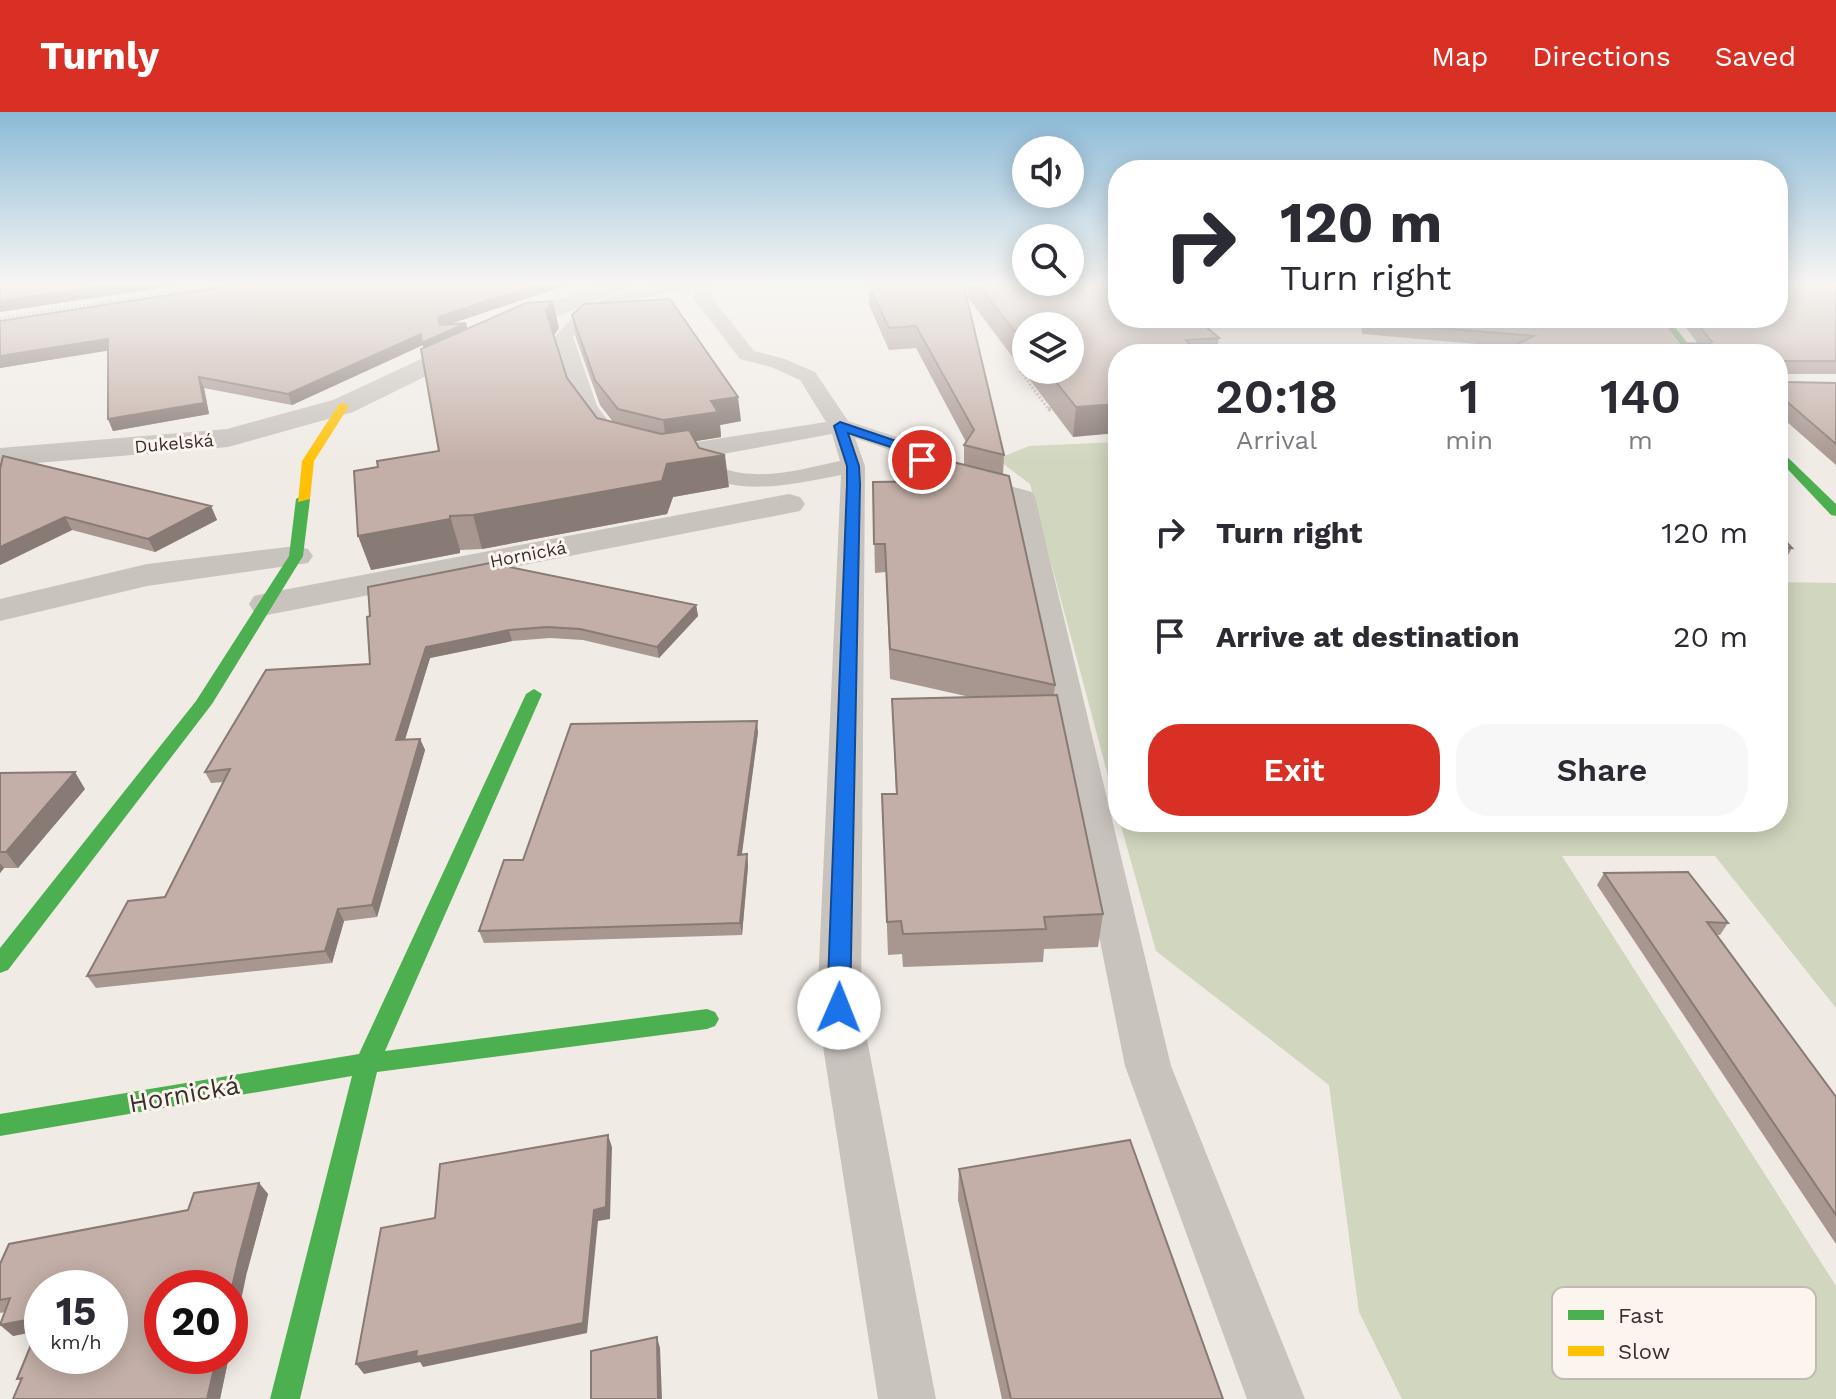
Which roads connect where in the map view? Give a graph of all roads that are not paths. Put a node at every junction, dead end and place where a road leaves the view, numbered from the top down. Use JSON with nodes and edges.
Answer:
{"nodes":[{"id":1,"x":477,"y":342,"type":"edge"},
{"id":2,"x":566,"y":342,"type":"edge"},
{"id":3,"x":737,"y":342,"type":"edge"},
{"id":4,"x":343,"y":406,"type":"junction"},
{"id":5,"x":840,"y":426,"type":"junction"},
{"id":6,"x":704,"y":450,"type":"junction"},
{"id":7,"x":0,"y":457,"type":"edge"},
{"id":8,"x":1788,"y":462,"type":"edge"},
{"id":9,"x":853,"y":466,"type":"junction"},
{"id":10,"x":789,"y":504,"type":"dead end"},
{"id":11,"x":1836,"y":512,"type":"edge"},
{"id":12,"x":296,"y":556,"type":"junction"},
{"id":13,"x":267,"y":604,"type":"junction"},
{"id":14,"x":0,"y":610,"type":"edge"},
{"id":15,"x":534,"y":694,"type":"dead end"},
{"id":16,"x":0,"y":964,"type":"edge"},
{"id":17,"x":707,"y":1019,"type":"dead end"},
{"id":18,"x":367,"y":1063,"type":"junction"},
{"id":19,"x":0,"y":1125,"type":"edge"},
{"id":20,"x":285,"y":1399,"type":"edge"},
{"id":21,"x":907,"y":1399,"type":"edge"},
{"id":22,"x":1276,"y":1399,"type":"edge"}],
"edges":[{"from":1,"to":4,"type":"street","name":"Dukelská"},
{"from":2,"to":6,"type":"lane"},
{"from":3,"to":5,"type":"lane"},
{"from":4,"to":7,"type":"street","name":"Dukelská"},
{"from":4,"to":12,"type":"street"},
{"from":5,"to":6,"type":"lane"},
{"from":5,"to":9,"type":"lane"},
{"from":5,"to":22,"type":"lane"},
{"from":6,"to":9,"type":"lane"},
{"from":8,"to":11,"type":"street"},
{"from":9,"to":21,"type":"lane"},
{"from":10,"to":13,"type":"street","name":"Hornická"},
{"from":12,"to":13,"type":"street"},
{"from":12,"to":14,"type":"street"},
{"from":13,"to":16,"type":"street"},
{"from":15,"to":18,"type":"street"},
{"from":17,"to":18,"type":"street","name":"Hornická"},
{"from":18,"to":19,"type":"street","name":"Hornická"},
{"from":18,"to":20,"type":"street"}]}
